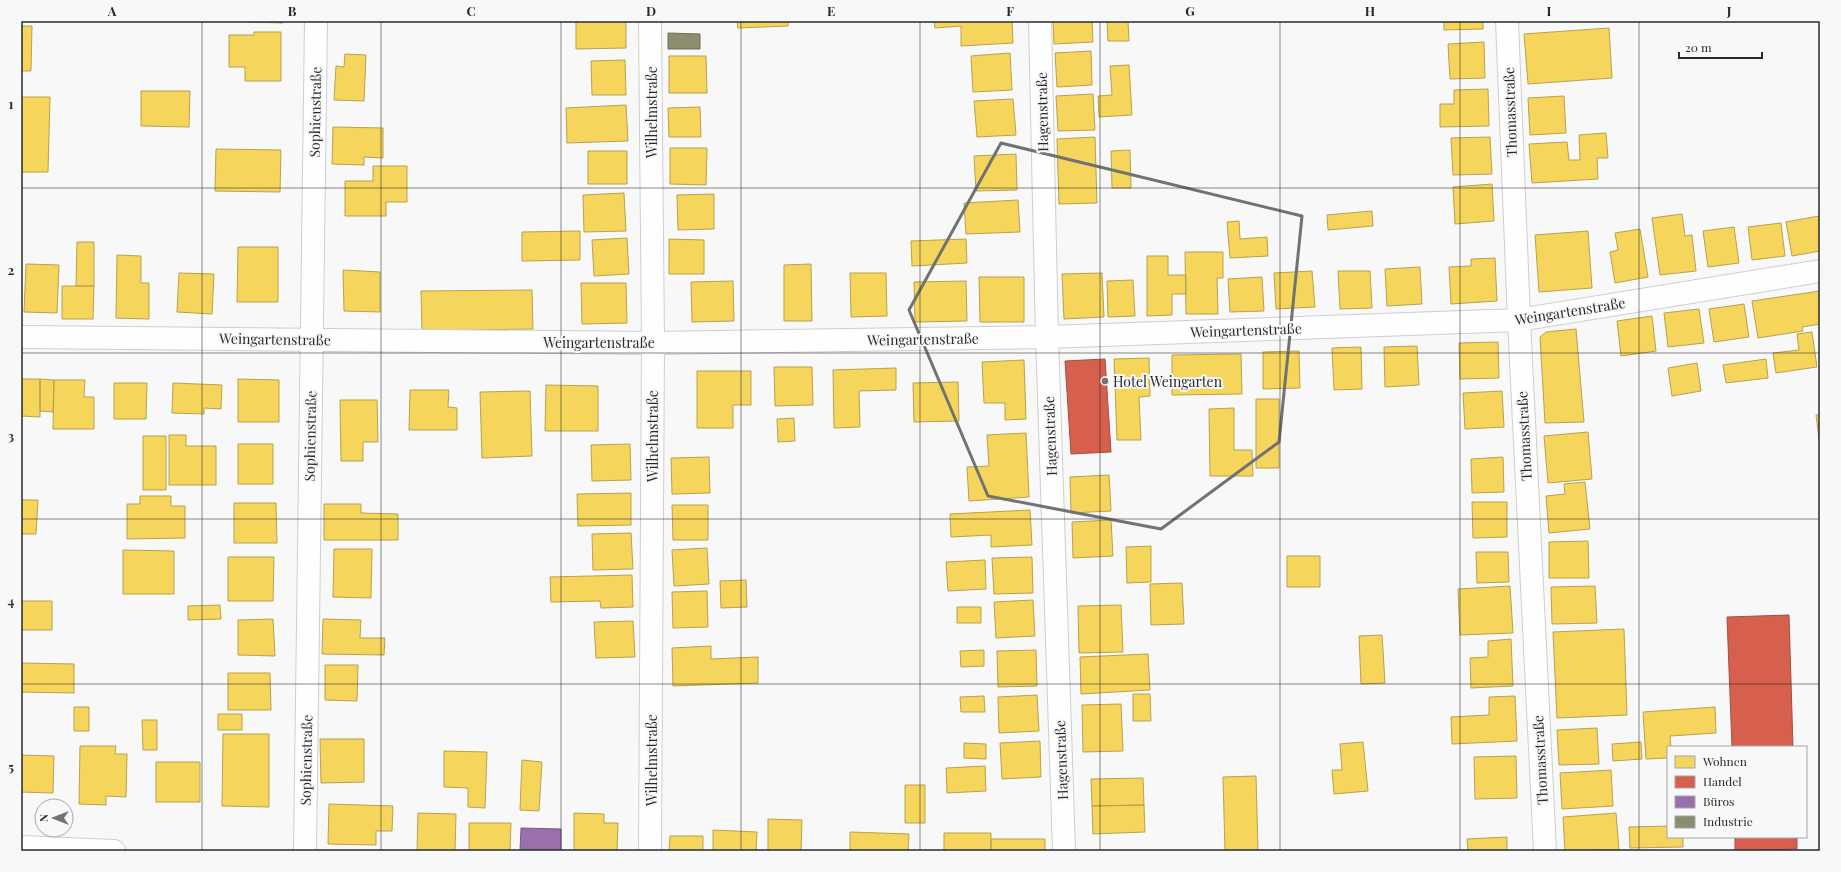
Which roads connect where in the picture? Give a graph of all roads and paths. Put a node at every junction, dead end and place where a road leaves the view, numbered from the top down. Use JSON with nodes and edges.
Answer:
{"nodes":[{"id":1,"x":316,"y":21,"type":"edge"},
{"id":2,"x":650,"y":21,"type":"edge"},
{"id":3,"x":1040,"y":21,"type":"edge"},
{"id":4,"x":1507,"y":21,"type":"edge"},
{"id":5,"x":1820,"y":271,"type":"edge"},
{"id":6,"x":1519,"y":320,"type":"junction"},
{"id":7,"x":21,"y":337,"type":"edge"},
{"id":8,"x":1047,"y":337,"type":"junction"},
{"id":9,"x":311,"y":340,"type":"junction"},
{"id":10,"x":653,"y":343,"type":"junction"},
{"id":11,"x":21,"y":847,"type":"edge"},
{"id":12,"x":1820,"y":849,"type":"edge"},
{"id":13,"x":114,"y":851,"type":"edge"},
{"id":14,"x":305,"y":851,"type":"edge"},
{"id":15,"x":650,"y":851,"type":"edge"},
{"id":16,"x":1064,"y":851,"type":"edge"},
{"id":17,"x":1544,"y":851,"type":"edge"},
{"id":18,"x":1816,"y":851,"type":"edge"}],
"edges":[{"from":1,"to":9,"type":"street","name":"Sophienstraße"},
{"from":2,"to":10,"type":"street","name":"Wilhelmstraße"},
{"from":3,"to":8,"type":"street","name":"Hagenstraße"},
{"from":4,"to":6,"type":"street","name":"Thomasstraße"},
{"from":5,"to":6,"type":"street","name":"Weingartenstraße"},
{"from":6,"to":8,"type":"street","name":"Weingartenstraße"},
{"from":6,"to":17,"type":"street","name":"Thomasstraße"},
{"from":7,"to":9,"type":"street","name":"Weingartenstraße"},
{"from":8,"to":10,"type":"street","name":"Weingartenstraße"},
{"from":8,"to":16,"type":"street","name":"Hagenstraße"},
{"from":9,"to":10,"type":"street","name":"Weingartenstraße"},
{"from":9,"to":14,"type":"street","name":"Sophienstraße"},
{"from":10,"to":15,"type":"street","name":"Wilhelmstraße"},
{"from":11,"to":13,"type":"street"},
{"from":12,"to":18,"type":"path"}]}
